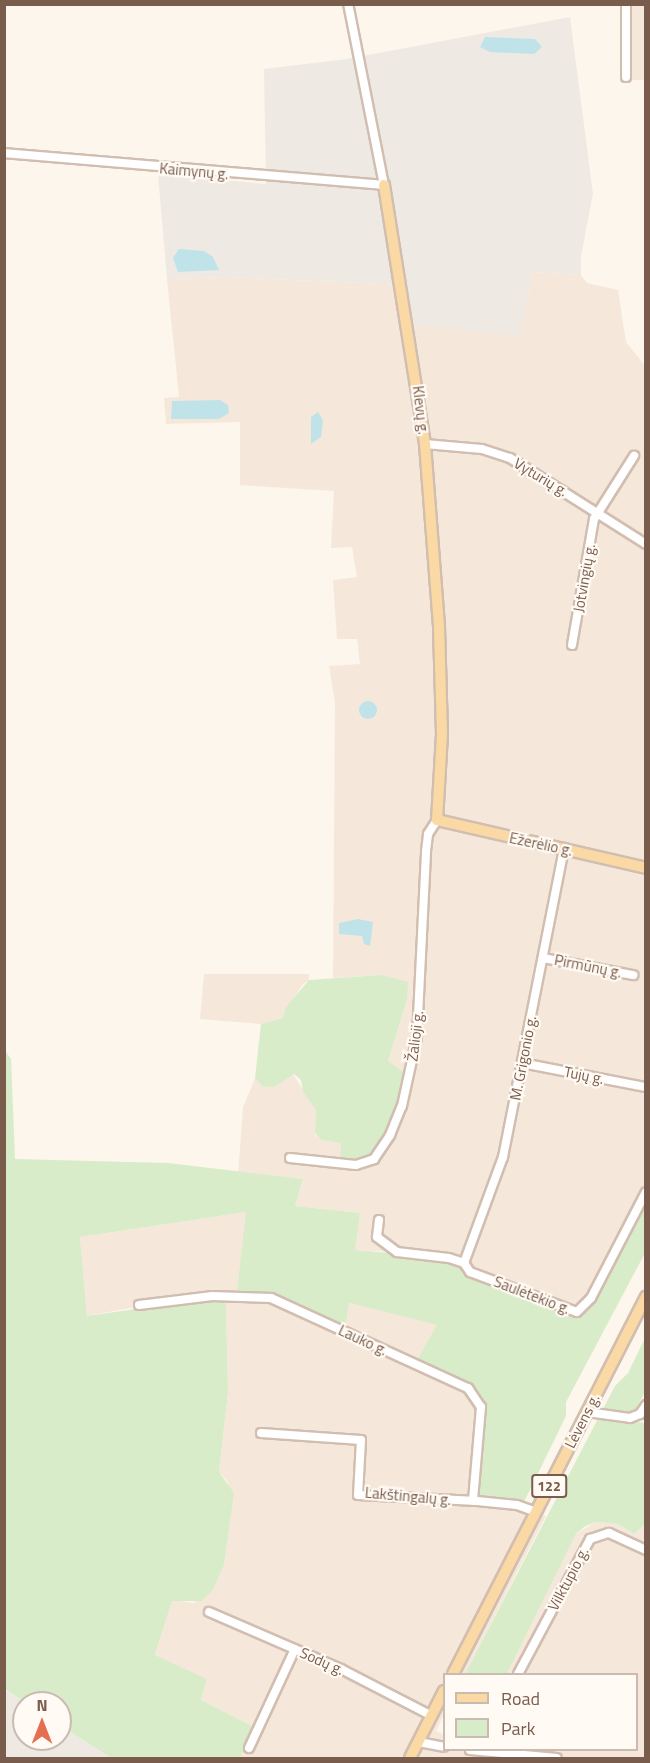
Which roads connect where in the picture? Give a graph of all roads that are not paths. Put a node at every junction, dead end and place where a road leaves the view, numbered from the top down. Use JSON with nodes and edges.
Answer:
{"nodes":[{"id":1,"x":348,"y":4,"type":"edge"},
{"id":2,"x":626,"y":4,"type":"edge"},
{"id":3,"x":626,"y":77,"type":"dead end"},
{"id":4,"x":4,"y":153,"type":"edge"},
{"id":5,"x":384,"y":185,"type":"junction"},
{"id":6,"x":425,"y":444,"type":"junction"},
{"id":7,"x":634,"y":456,"type":"dead end"},
{"id":8,"x":598,"y":512,"type":"junction"},
{"id":9,"x":645,"y":544,"type":"edge"},
{"id":10,"x":572,"y":645,"type":"dead end"},
{"id":11,"x":437,"y":820,"type":"junction"},
{"id":12,"x":564,"y":848,"type":"junction"},
{"id":13,"x":645,"y":868,"type":"edge"},
{"id":14,"x":543,"y":958,"type":"junction"},
{"id":15,"x":633,"y":975,"type":"dead end"},
{"id":16,"x":522,"y":1063,"type":"junction"},
{"id":17,"x":645,"y":1087,"type":"edge"},
{"id":18,"x":290,"y":1158,"type":"dead end"},
{"id":19,"x":645,"y":1192,"type":"edge"},
{"id":20,"x":378,"y":1220,"type":"dead end"},
{"id":21,"x":464,"y":1263,"type":"junction"},
{"id":22,"x":645,"y":1297,"type":"edge"},
{"id":23,"x":139,"y":1305,"type":"dead end"},
{"id":24,"x":645,"y":1405,"type":"edge"},
{"id":25,"x":586,"y":1412,"type":"junction"},
{"id":26,"x":261,"y":1433,"type":"dead end"},
{"id":27,"x":473,"y":1501,"type":"junction"},
{"id":28,"x":536,"y":1512,"type":"junction"},
{"id":29,"x":645,"y":1550,"type":"edge"},
{"id":30,"x":209,"y":1612,"type":"dead end"},
{"id":31,"x":295,"y":1649,"type":"junction"},
{"id":32,"x":454,"y":1673,"type":"edge"},
{"id":33,"x":519,"y":1673,"type":"edge"},
{"id":34,"x":443,"y":1693,"type":"edge"},
{"id":35,"x":432,"y":1716,"type":"junction"},
{"id":36,"x":419,"y":1742,"type":"junction"},
{"id":37,"x":443,"y":1747,"type":"edge"},
{"id":38,"x":249,"y":1748,"type":"dead end"},
{"id":39,"x":490,"y":1751,"type":"edge"},
{"id":40,"x":410,"y":1758,"type":"edge"},
{"id":41,"x":557,"y":1758,"type":"edge"}],
"edges":[{"from":1,"to":5,"type":"street","name":"Klevų g."},
{"from":2,"to":3,"type":"street"},
{"from":4,"to":5,"type":"street","name":"Kaimynų g."},
{"from":5,"to":6,"type":"main road","name":"Klevų g."},
{"from":6,"to":8,"type":"street","name":"Vyturių g."},
{"from":6,"to":11,"type":"main road","name":"Klevų g."},
{"from":7,"to":8,"type":"street"},
{"from":8,"to":9,"type":"street","name":"Vyturių g."},
{"from":8,"to":10,"type":"street","name":"Jotvingių g."},
{"from":11,"to":12,"type":"main road","name":"Ežerėlio g."},
{"from":11,"to":18,"type":"street","name":"Žalioji g."},
{"from":12,"to":13,"type":"main road","name":"Ežerėlio g."},
{"from":12,"to":14,"type":"street","name":"M. Grigonio g."},
{"from":14,"to":15,"type":"street","name":"Pirmūnų g."},
{"from":14,"to":16,"type":"street","name":"M. Grigonio g."},
{"from":16,"to":17,"type":"street","name":"Tujų g."},
{"from":16,"to":21,"type":"street","name":"M. Grigonio g."},
{"from":19,"to":21,"type":"street","name":"Saulėtekio g."},
{"from":20,"to":21,"type":"street","name":"Saulėtekio g."},
{"from":22,"to":25,"type":"main road","name":"Lėvens g.","number":"122"},
{"from":23,"to":27,"type":"street","name":"Lauko g."},
{"from":24,"to":25,"type":"street"},
{"from":25,"to":28,"type":"main road","name":"Lėvens g.","number":"122"},
{"from":26,"to":27,"type":"street","name":"Lakštingalų g."},
{"from":27,"to":28,"type":"street","name":"Lakštingalų g."},
{"from":28,"to":32,"type":"main road","name":"Lėvens g.","number":"122"},
{"from":29,"to":33,"type":"street","name":"Vilktupio g."},
{"from":30,"to":31,"type":"street","name":"Sodų g."},
{"from":31,"to":35,"type":"street","name":"Sodų g."},
{"from":31,"to":38,"type":"street"},
{"from":34,"to":35,"type":"main road"},
{"from":35,"to":36,"type":"main road"},
{"from":36,"to":37,"type":"street"},
{"from":36,"to":40,"type":"main road"},
{"from":39,"to":41,"type":"street"}]}
